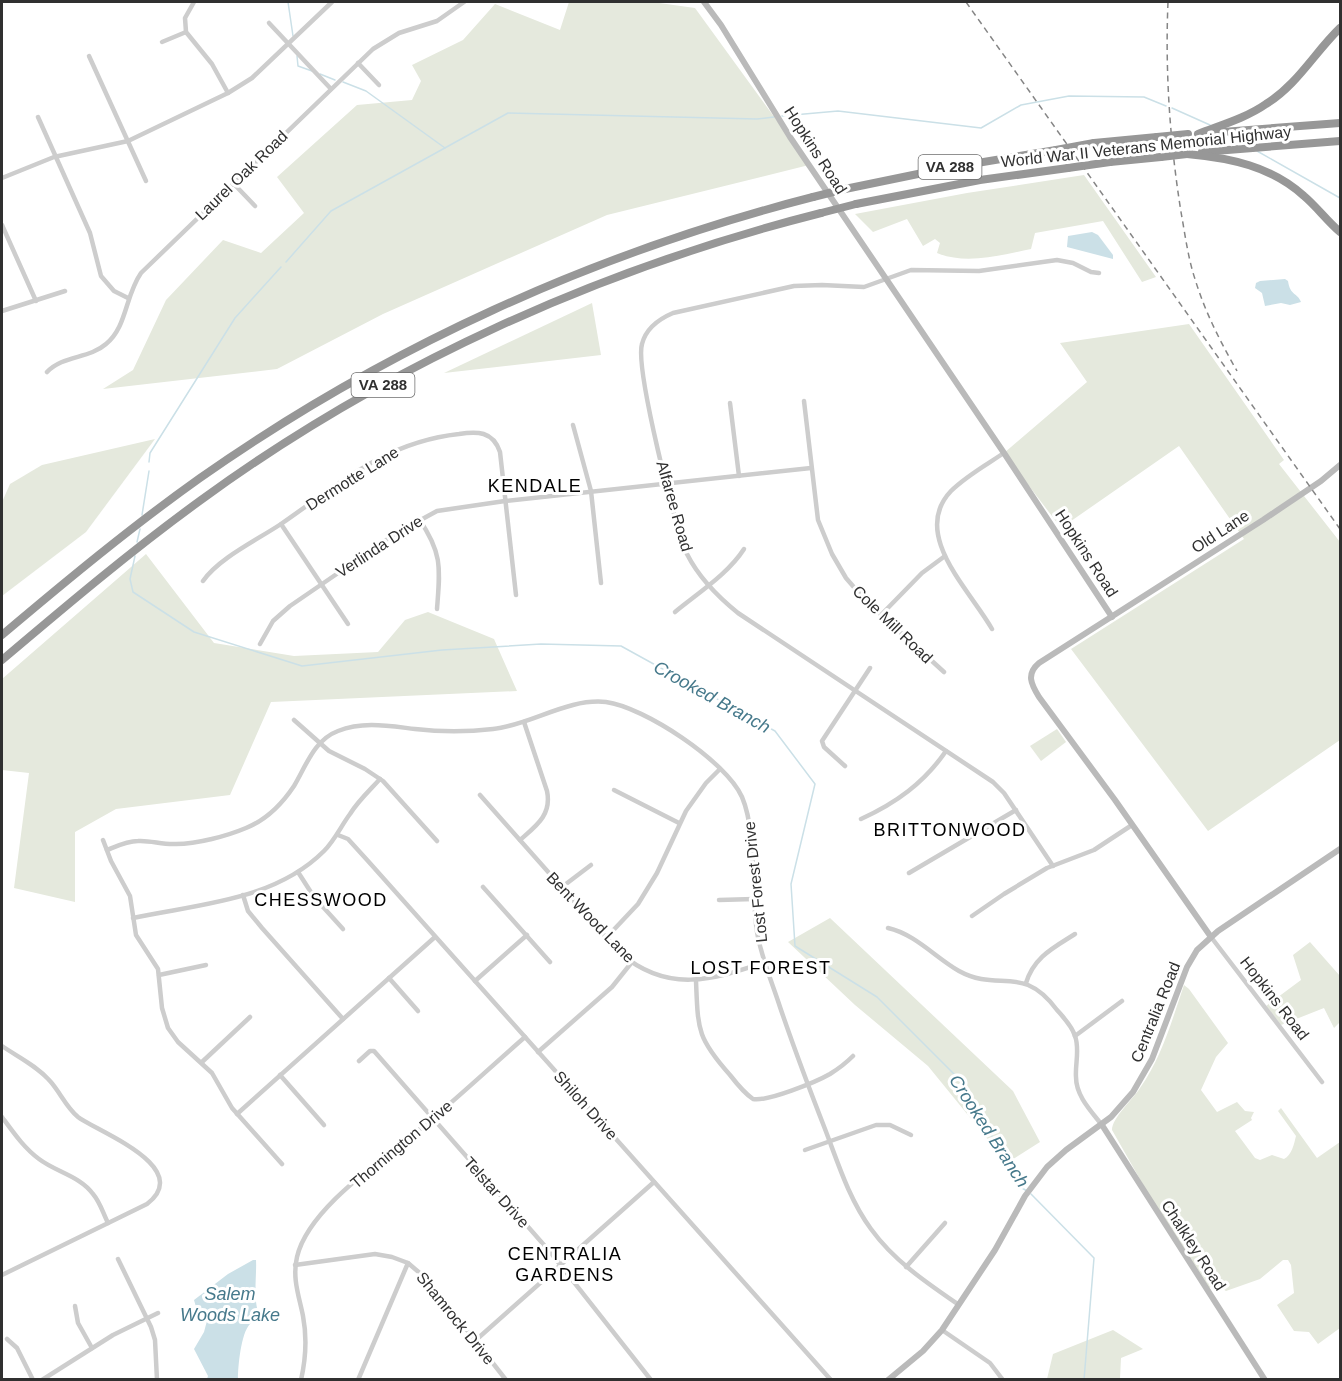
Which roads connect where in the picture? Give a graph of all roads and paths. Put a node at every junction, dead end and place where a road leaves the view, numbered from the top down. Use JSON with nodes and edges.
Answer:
{"nodes":[{"id":1,"x":194,"y":2,"type":"edge"},
{"id":2,"x":333,"y":2,"type":"edge"},
{"id":3,"x":464,"y":2,"type":"edge"},
{"id":4,"x":704,"y":2,"type":"edge"},
{"id":5,"x":269,"y":23,"type":"dead end"},
{"id":6,"x":1341,"y":28,"type":"edge"},
{"id":7,"x":186,"y":32,"type":"junction"},
{"id":8,"x":162,"y":42,"type":"dead end"},
{"id":9,"x":289,"y":44,"type":"junction"},
{"id":10,"x":89,"y":56,"type":"dead end"},
{"id":11,"x":358,"y":63,"type":"junction"},
{"id":12,"x":379,"y":85,"type":"dead end"},
{"id":13,"x":331,"y":88,"type":"junction"},
{"id":14,"x":228,"y":93,"type":"junction"},
{"id":15,"x":38,"y":117,"type":"dead end"},
{"id":16,"x":1341,"y":123,"type":"edge"},
{"id":17,"x":1198,"y":134,"type":"junction"},
{"id":18,"x":128,"y":141,"type":"junction"},
{"id":19,"x":1341,"y":141,"type":"edge"},
{"id":20,"x":1187,"y":154,"type":"junction"},
{"id":21,"x":55,"y":156,"type":"junction"},
{"id":22,"x":2,"y":178,"type":"edge"},
{"id":23,"x":146,"y":181,"type":"dead end"},
{"id":24,"x":233,"y":183,"type":"junction"},
{"id":25,"x":255,"y":206,"type":"dead end"},
{"id":26,"x":2,"y":225,"type":"edge"},
{"id":27,"x":1341,"y":232,"type":"edge"},
{"id":28,"x":1099,"y":273,"type":"dead end"},
{"id":29,"x":885,"y":279,"type":"junction"},
{"id":30,"x":65,"y":291,"type":"dead end"},
{"id":31,"x":128,"y":298,"type":"junction"},
{"id":32,"x":36,"y":301,"type":"junction"},
{"id":33,"x":2,"y":311,"type":"edge"},
{"id":34,"x":47,"y":372,"type":"dead end"},
{"id":35,"x":804,"y":401,"type":"dead end"},
{"id":36,"x":730,"y":403,"type":"dead end"},
{"id":37,"x":573,"y":425,"type":"dead end"},
{"id":38,"x":1004,"y":453,"type":"junction"},
{"id":39,"x":1341,"y":465,"type":"edge"},
{"id":40,"x":811,"y":468,"type":"junction"},
{"id":41,"x":739,"y":476,"type":"junction"},
{"id":42,"x":667,"y":484,"type":"junction"},
{"id":43,"x":591,"y":491,"type":"junction"},
{"id":44,"x":505,"y":501,"type":"junction"},
{"id":45,"x":419,"y":519,"type":"junction"},
{"id":46,"x":280,"y":524,"type":"junction"},
{"id":47,"x":744,"y":549,"type":"dead end"},
{"id":48,"x":945,"y":556,"type":"junction"},
{"id":49,"x":203,"y":581,"type":"dead end"},
{"id":50,"x":601,"y":583,"type":"dead end"},
{"id":51,"x":321,"y":584,"type":"junction"},
{"id":52,"x":708,"y":585,"type":"junction"},
{"id":53,"x":516,"y":595,"type":"dead end"},
{"id":54,"x":437,"y":609,"type":"dead end"},
{"id":55,"x":675,"y":612,"type":"dead end"},
{"id":56,"x":881,"y":615,"type":"junction"},
{"id":57,"x":1112,"y":617,"type":"junction"},
{"id":58,"x":348,"y":624,"type":"dead end"},
{"id":59,"x":992,"y":630,"type":"dead end"},
{"id":60,"x":2,"y":634,"type":"edge"},
{"id":61,"x":260,"y":644,"type":"dead end"},
{"id":62,"x":2,"y":660,"type":"edge"},
{"id":63,"x":870,"y":668,"type":"dead end"},
{"id":64,"x":944,"y":672,"type":"dead end"},
{"id":65,"x":855,"y":690,"type":"junction"},
{"id":66,"x":294,"y":720,"type":"dead end"},
{"id":67,"x":524,"y":722,"type":"junction"},
{"id":68,"x":320,"y":743,"type":"junction"},
{"id":69,"x":946,"y":751,"type":"junction"},
{"id":70,"x":845,"y":766,"type":"dead end"},
{"id":71,"x":720,"y":769,"type":"junction"},
{"id":72,"x":380,"y":779,"type":"junction"},
{"id":73,"x":614,"y":790,"type":"dead end"},
{"id":74,"x":480,"y":795,"type":"dead end"},
{"id":75,"x":1016,"y":810,"type":"junction"},
{"id":76,"x":861,"y":819,"type":"dead end"},
{"id":77,"x":679,"y":823,"type":"junction"},
{"id":78,"x":1132,"y":825,"type":"junction"},
{"id":79,"x":338,"y":835,"type":"junction"},
{"id":80,"x":103,"y":840,"type":"dead end"},
{"id":81,"x":520,"y":840,"type":"junction"},
{"id":82,"x":437,"y":841,"type":"dead end"},
{"id":83,"x":1341,"y":849,"type":"edge"},
{"id":84,"x":107,"y":850,"type":"junction"},
{"id":85,"x":591,"y":865,"type":"dead end"},
{"id":86,"x":1053,"y":866,"type":"junction"},
{"id":87,"x":298,"y":872,"type":"junction"},
{"id":88,"x":909,"y":873,"type":"dead end"},
{"id":89,"x":483,"y":887,"type":"dead end"},
{"id":90,"x":562,"y":887,"type":"junction"},
{"id":91,"x":243,"y":895,"type":"junction"},
{"id":92,"x":754,"y":899,"type":"junction"},
{"id":93,"x":719,"y":900,"type":"dead end"},
{"id":94,"x":972,"y":916,"type":"dead end"},
{"id":95,"x":133,"y":918,"type":"junction"},
{"id":96,"x":888,"y":928,"type":"dead end"},
{"id":97,"x":343,"y":929,"type":"dead end"},
{"id":98,"x":1075,"y":934,"type":"dead end"},
{"id":99,"x":526,"y":935,"type":"junction"},
{"id":100,"x":435,"y":937,"type":"junction"},
{"id":101,"x":1210,"y":937,"type":"junction"},
{"id":102,"x":606,"y":938,"type":"junction"},
{"id":103,"x":550,"y":962,"type":"dead end"},
{"id":104,"x":632,"y":962,"type":"junction"},
{"id":105,"x":766,"y":962,"type":"junction"},
{"id":106,"x":206,"y":964,"type":"dead end"},
{"id":107,"x":159,"y":975,"type":"junction"},
{"id":108,"x":389,"y":978,"type":"junction"},
{"id":109,"x":475,"y":981,"type":"junction"},
{"id":110,"x":696,"y":981,"type":"junction"},
{"id":111,"x":1026,"y":983,"type":"junction"},
{"id":112,"x":1122,"y":1001,"type":"dead end"},
{"id":113,"x":418,"y":1011,"type":"dead end"},
{"id":114,"x":250,"y":1017,"type":"dead end"},
{"id":115,"x":343,"y":1019,"type":"junction"},
{"id":116,"x":525,"y":1036,"type":"junction"},
{"id":117,"x":1075,"y":1036,"type":"junction"},
{"id":118,"x":2,"y":1046,"type":"edge"},
{"id":119,"x":538,"y":1052,"type":"junction"},
{"id":120,"x":853,"y":1056,"type":"dead end"},
{"id":121,"x":359,"y":1061,"type":"dead end"},
{"id":122,"x":202,"y":1062,"type":"junction"},
{"id":123,"x":280,"y":1075,"type":"junction"},
{"id":124,"x":1322,"y":1082,"type":"dead end"},
{"id":125,"x":807,"y":1084,"type":"junction"},
{"id":126,"x":237,"y":1114,"type":"junction"},
{"id":127,"x":2,"y":1118,"type":"edge"},
{"id":128,"x":432,"y":1119,"type":"junction"},
{"id":129,"x":324,"y":1125,"type":"dead end"},
{"id":130,"x":1102,"y":1125,"type":"junction"},
{"id":131,"x":911,"y":1135,"type":"dead end"},
{"id":132,"x":829,"y":1141,"type":"junction"},
{"id":133,"x":805,"y":1150,"type":"dead end"},
{"id":134,"x":282,"y":1164,"type":"dead end"},
{"id":135,"x":654,"y":1182,"type":"junction"},
{"id":136,"x":945,"y":1222,"type":"dead end"},
{"id":137,"x":108,"y":1223,"type":"junction"},
{"id":138,"x":118,"y":1259,"type":"dead end"},
{"id":139,"x":408,"y":1263,"type":"junction"},
{"id":140,"x":295,"y":1265,"type":"junction"},
{"id":141,"x":561,"y":1265,"type":"junction"},
{"id":142,"x":906,"y":1267,"type":"junction"},
{"id":143,"x":2,"y":1275,"type":"edge"},
{"id":144,"x":959,"y":1305,"type":"junction"},
{"id":145,"x":75,"y":1306,"type":"dead end"},
{"id":146,"x":158,"y":1313,"type":"dead end"},
{"id":147,"x":147,"y":1318,"type":"junction"},
{"id":148,"x":942,"y":1330,"type":"junction"},
{"id":149,"x":7,"y":1339,"type":"dead end"},
{"id":150,"x":476,"y":1340,"type":"junction"},
{"id":151,"x":92,"y":1348,"type":"junction"},
{"id":152,"x":33,"y":1380,"type":"edge"},
{"id":153,"x":42,"y":1380,"type":"edge"},
{"id":154,"x":157,"y":1380,"type":"edge"},
{"id":155,"x":301,"y":1380,"type":"edge"},
{"id":156,"x":358,"y":1380,"type":"edge"},
{"id":157,"x":506,"y":1380,"type":"edge"},
{"id":158,"x":651,"y":1380,"type":"edge"},
{"id":159,"x":831,"y":1380,"type":"edge"},
{"id":160,"x":888,"y":1380,"type":"edge"},
{"id":161,"x":1003,"y":1380,"type":"edge"},
{"id":162,"x":1265,"y":1380,"type":"edge"}],
"edges":[{"from":1,"to":7,"type":"street"},
{"from":2,"to":9,"type":"street"},
{"from":3,"to":11,"type":"street","name":"Laurel Oak Road"},
{"from":4,"to":29,"type":"main road","name":"Hopkins Road"},
{"from":5,"to":9,"type":"street"},
{"from":6,"to":17,"type":"highway"},
{"from":7,"to":8,"type":"street"},
{"from":7,"to":14,"type":"street"},
{"from":9,"to":13,"type":"street"},
{"from":9,"to":14,"type":"street"},
{"from":10,"to":18,"type":"street"},
{"from":11,"to":12,"type":"street"},
{"from":11,"to":13,"type":"street","name":"Laurel Oak Road"},
{"from":13,"to":24,"type":"street","name":"Laurel Oak Road"},
{"from":14,"to":18,"type":"street"},
{"from":15,"to":21,"type":"street"},
{"from":16,"to":17,"type":"highway","name":"World War II Veterans Memorial Highway","number":"VA 288"},
{"from":17,"to":60,"type":"highway","name":"World War II Veterans Memorial Highway","number":"VA 288","bridge":true},
{"from":18,"to":21,"type":"street"},
{"from":18,"to":23,"type":"street"},
{"from":19,"to":20,"type":"highway","name":"World War II Veterans Memorial Highway","number":"VA 288"},
{"from":20,"to":27,"type":"highway"},
{"from":20,"to":62,"type":"highway","name":"World War II Veterans Memorial Highway","number":"VA 288","bridge":true},
{"from":21,"to":22,"type":"street"},
{"from":21,"to":31,"type":"street"},
{"from":24,"to":25,"type":"street"},
{"from":24,"to":31,"type":"street","name":"Laurel Oak Road"},
{"from":26,"to":32,"type":"street"},
{"from":28,"to":29,"type":"street","name":"Alfaree Road"},
{"from":29,"to":38,"type":"main road","name":"Hopkins Road"},
{"from":29,"to":42,"type":"street","name":"Alfaree Road"},
{"from":30,"to":32,"type":"street"},
{"from":31,"to":34,"type":"street","name":"Laurel Oak Road"},
{"from":32,"to":33,"type":"street"},
{"from":35,"to":40,"type":"street","name":"Cole Mill Road"},
{"from":36,"to":41,"type":"street"},
{"from":37,"to":43,"type":"street"},
{"from":38,"to":48,"type":"street"},
{"from":38,"to":57,"type":"main road","name":"Hopkins Road"},
{"from":39,"to":57,"type":"main road","name":"Old Lane"},
{"from":40,"to":41,"type":"street","name":"Verlinda Drive"},
{"from":40,"to":56,"type":"street","name":"Cole Mill Road"},
{"from":41,"to":42,"type":"street","name":"Verlinda Drive"},
{"from":42,"to":43,"type":"street","name":"Verlinda Drive"},
{"from":42,"to":52,"type":"street","name":"Alfaree Road"},
{"from":43,"to":44,"type":"street","name":"Verlinda Drive"},
{"from":43,"to":50,"type":"street"},
{"from":44,"to":45,"type":"street","name":"Verlinda Drive"},
{"from":44,"to":46,"type":"street","name":"Dermotte Lane"},
{"from":44,"to":53,"type":"street","name":"Dermotte Lane"},
{"from":45,"to":51,"type":"street","name":"Verlinda Drive"},
{"from":45,"to":54,"type":"street"},
{"from":46,"to":49,"type":"street","name":"Dermotte Lane"},
{"from":46,"to":51,"type":"street"},
{"from":47,"to":52,"type":"street"},
{"from":48,"to":56,"type":"street"},
{"from":48,"to":59,"type":"street"},
{"from":51,"to":58,"type":"street"},
{"from":51,"to":61,"type":"street","name":"Verlinda Drive"},
{"from":52,"to":55,"type":"street"},
{"from":52,"to":65,"type":"street","name":"Alfaree Road"},
{"from":56,"to":64,"type":"street","name":"Cole Mill Road"},
{"from":57,"to":78,"type":"main road","name":"Hopkins Road"},
{"from":63,"to":65,"type":"street"},
{"from":65,"to":69,"type":"street","name":"Alfaree Road"},
{"from":65,"to":70,"type":"street"},
{"from":66,"to":68,"type":"street"},
{"from":67,"to":68,"type":"street","name":"Lost Forest Drive"},
{"from":67,"to":71,"type":"street","name":"Lost Forest Drive"},
{"from":67,"to":81,"type":"street"},
{"from":68,"to":72,"type":"street"},
{"from":68,"to":84,"type":"street","name":"Lost Forest Drive"},
{"from":69,"to":75,"type":"street","name":"Alfaree Road"},
{"from":69,"to":76,"type":"street"},
{"from":71,"to":77,"type":"street"},
{"from":71,"to":92,"type":"street","name":"Lost Forest Drive"},
{"from":72,"to":79,"type":"street"},
{"from":72,"to":82,"type":"street"},
{"from":73,"to":77,"type":"street"},
{"from":74,"to":81,"type":"street","name":"Bent Wood Lane"},
{"from":75,"to":86,"type":"street","name":"Alfaree Road"},
{"from":75,"to":88,"type":"street"},
{"from":77,"to":102,"type":"street"},
{"from":78,"to":86,"type":"street"},
{"from":78,"to":101,"type":"main road","name":"Hopkins Road"},
{"from":79,"to":87,"type":"street"},
{"from":79,"to":100,"type":"street","name":"Shiloh Drive"},
{"from":80,"to":84,"type":"street"},
{"from":81,"to":90,"type":"street","name":"Bent Wood Lane"},
{"from":83,"to":101,"type":"main road","name":"Centralia Road"},
{"from":84,"to":95,"type":"street"},
{"from":85,"to":90,"type":"street"},
{"from":86,"to":94,"type":"street"},
{"from":87,"to":91,"type":"street"},
{"from":87,"to":97,"type":"street"},
{"from":89,"to":99,"type":"street"},
{"from":90,"to":102,"type":"street","name":"Bent Wood Lane"},
{"from":91,"to":95,"type":"street"},
{"from":91,"to":115,"type":"street"},
{"from":92,"to":93,"type":"street"},
{"from":92,"to":105,"type":"street","name":"Lost Forest Drive"},
{"from":95,"to":107,"type":"street"},
{"from":96,"to":111,"type":"street"},
{"from":98,"to":111,"type":"street"},
{"from":99,"to":103,"type":"street"},
{"from":99,"to":109,"type":"street"},
{"from":100,"to":108,"type":"street"},
{"from":100,"to":109,"type":"street","name":"Shiloh Drive"},
{"from":101,"to":124,"type":"street","name":"Hopkins Road"},
{"from":101,"to":130,"type":"main road","name":"Centralia Road"},
{"from":102,"to":104,"type":"street","name":"Bent Wood Lane"},
{"from":104,"to":110,"type":"street","name":"Bent Wood Lane"},
{"from":104,"to":119,"type":"street"},
{"from":105,"to":110,"type":"street","name":"Bent Wood Lane"},
{"from":105,"to":125,"type":"street","name":"Lost Forest Drive"},
{"from":106,"to":107,"type":"street"},
{"from":107,"to":122,"type":"street"},
{"from":108,"to":113,"type":"street"},
{"from":108,"to":115,"type":"street"},
{"from":109,"to":116,"type":"street","name":"Shiloh Drive"},
{"from":110,"to":125,"type":"street"},
{"from":111,"to":117,"type":"street"},
{"from":112,"to":117,"type":"street"},
{"from":114,"to":122,"type":"street"},
{"from":115,"to":123,"type":"street"},
{"from":116,"to":119,"type":"street","name":"Shiloh Drive"},
{"from":116,"to":128,"type":"street","name":"Thornington Drive"},
{"from":117,"to":130,"type":"street"},
{"from":118,"to":137,"type":"street"},
{"from":119,"to":135,"type":"street","name":"Shiloh Drive"},
{"from":120,"to":125,"type":"street"},
{"from":121,"to":128,"type":"street","name":"Telstar Drive"},
{"from":122,"to":126,"type":"street"},
{"from":123,"to":126,"type":"street"},
{"from":123,"to":129,"type":"street"},
{"from":125,"to":132,"type":"street","name":"Lost Forest Drive"},
{"from":126,"to":134,"type":"street"},
{"from":127,"to":137,"type":"street"},
{"from":128,"to":140,"type":"street","name":"Thornington Drive"},
{"from":128,"to":141,"type":"street","name":"Telstar Drive"},
{"from":130,"to":144,"type":"main road","name":"Centralia Road"},
{"from":130,"to":162,"type":"main road","name":"Chalkley Road"},
{"from":131,"to":132,"type":"street"},
{"from":132,"to":133,"type":"street"},
{"from":132,"to":142,"type":"street","name":"Lost Forest Drive"},
{"from":135,"to":141,"type":"street"},
{"from":135,"to":159,"type":"street","name":"Shiloh Drive"},
{"from":136,"to":142,"type":"street"},
{"from":137,"to":143,"type":"street"},
{"from":138,"to":147,"type":"street"},
{"from":139,"to":140,"type":"street","name":"Shamrock Drive"},
{"from":139,"to":150,"type":"street","name":"Shamrock Drive"},
{"from":139,"to":156,"type":"street"},
{"from":140,"to":155,"type":"street"},
{"from":141,"to":150,"type":"street"},
{"from":141,"to":158,"type":"street","name":"Telstar Drive"},
{"from":142,"to":144,"type":"street","name":"Lost Forest Drive"},
{"from":144,"to":148,"type":"main road","name":"Centralia Road"},
{"from":145,"to":151,"type":"street"},
{"from":146,"to":147,"type":"street"},
{"from":147,"to":151,"type":"street"},
{"from":147,"to":154,"type":"street"},
{"from":148,"to":160,"type":"main road","name":"Centralia Road"},
{"from":148,"to":161,"type":"street"},
{"from":149,"to":152,"type":"street"},
{"from":150,"to":157,"type":"street","name":"Shamrock Drive"},
{"from":151,"to":153,"type":"street"}]}
